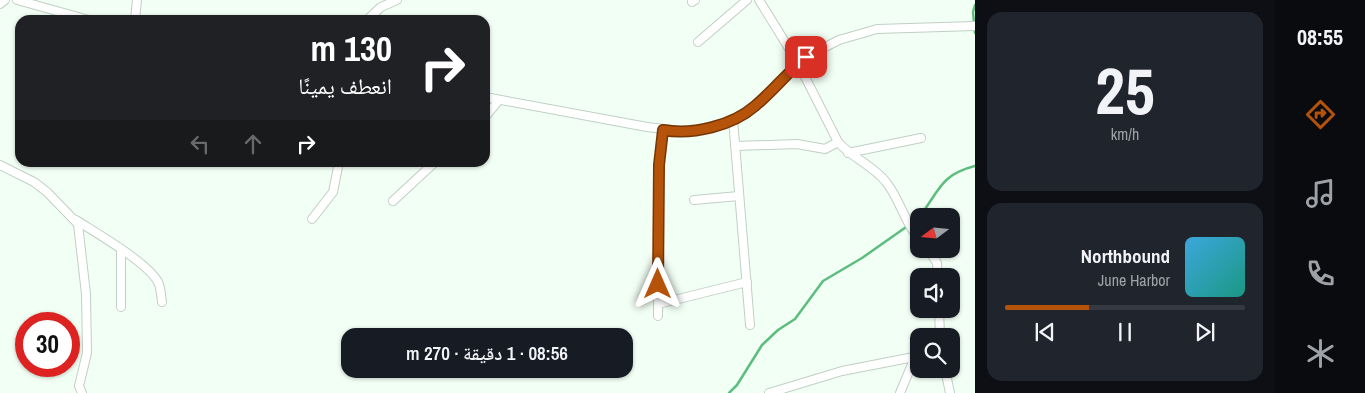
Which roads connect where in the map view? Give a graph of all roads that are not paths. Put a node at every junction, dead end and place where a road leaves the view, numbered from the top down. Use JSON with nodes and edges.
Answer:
{"nodes":[{"id":1,"x":5,"y":0,"type":"edge"},
{"id":2,"x":17,"y":0,"type":"edge"},
{"id":3,"x":137,"y":0,"type":"edge"},
{"id":4,"x":397,"y":0,"type":"edge"},
{"id":5,"x":747,"y":0,"type":"edge"},
{"id":6,"x":759,"y":0,"type":"edge"},
{"id":7,"x":0,"y":4,"type":"edge"},
{"id":8,"x":71,"y":15,"type":"edge"},
{"id":9,"x":136,"y":15,"type":"edge"},
{"id":10,"x":372,"y":15,"type":"edge"},
{"id":11,"x":975,"y":26,"type":"edge"},
{"id":12,"x":698,"y":42,"type":"dead end"},
{"id":13,"x":798,"y":63,"type":"junction"},
{"id":14,"x":490,"y":98,"type":"edge"},
{"id":15,"x":499,"y":100,"type":"junction"},
{"id":16,"x":490,"y":111,"type":"edge"},
{"id":17,"x":733,"y":119,"type":"junction"},
{"id":18,"x":663,"y":130,"type":"junction"},
{"id":19,"x":920,"y":138,"type":"dead end"},
{"id":20,"x":838,"y":142,"type":"junction"},
{"id":21,"x":735,"y":146,"type":"junction"},
{"id":22,"x":848,"y":153,"type":"junction"},
{"id":23,"x":0,"y":165,"type":"edge"},
{"id":24,"x":338,"y":167,"type":"edge"},
{"id":25,"x":430,"y":167,"type":"edge"},
{"id":26,"x":739,"y":196,"type":"junction"},
{"id":27,"x":694,"y":200,"type":"dead end"},
{"id":28,"x":393,"y":201,"type":"dead end"},
{"id":29,"x":72,"y":218,"type":"junction"},
{"id":30,"x":312,"y":218,"type":"dead end"},
{"id":31,"x":910,"y":227,"type":"edge"},
{"id":32,"x":121,"y":249,"type":"junction"},
{"id":33,"x":747,"y":282,"type":"junction"},
{"id":34,"x":162,"y":302,"type":"dead end"},
{"id":35,"x":658,"y":304,"type":"junction"},
{"id":36,"x":121,"y":307,"type":"dead end"},
{"id":37,"x":658,"y":316,"type":"dead end"},
{"id":38,"x":750,"y":325,"type":"dead end"},
{"id":39,"x":910,"y":358,"type":"edge"},
{"id":40,"x":910,"y":372,"type":"edge"},
{"id":41,"x":946,"y":378,"type":"edge"},
{"id":42,"x":82,"y":393,"type":"edge"},
{"id":43,"x":769,"y":393,"type":"edge"},
{"id":44,"x":900,"y":393,"type":"edge"},
{"id":45,"x":950,"y":393,"type":"edge"}],
"edges":[{"from":1,"to":7,"type":"street"},
{"from":2,"to":8,"type":"street"},
{"from":3,"to":9,"type":"street"},
{"from":4,"to":10,"type":"street"},
{"from":5,"to":12,"type":"street"},
{"from":6,"to":13,"type":"street"},
{"from":11,"to":13,"type":"street"},
{"from":13,"to":17,"type":"street"},
{"from":13,"to":20,"type":"street"},
{"from":14,"to":15,"type":"street"},
{"from":15,"to":16,"type":"street"},
{"from":15,"to":18,"type":"street"},
{"from":17,"to":18,"type":"street"},
{"from":17,"to":21,"type":"street"},
{"from":18,"to":35,"type":"street"},
{"from":19,"to":22,"type":"street"},
{"from":20,"to":21,"type":"street"},
{"from":20,"to":22,"type":"street"},
{"from":21,"to":26,"type":"street"},
{"from":22,"to":31,"type":"street"},
{"from":23,"to":29,"type":"street"},
{"from":24,"to":30,"type":"street"},
{"from":25,"to":28,"type":"street"},
{"from":26,"to":27,"type":"street"},
{"from":26,"to":33,"type":"street"},
{"from":29,"to":32,"type":"street"},
{"from":29,"to":42,"type":"street"},
{"from":32,"to":34,"type":"street"},
{"from":32,"to":36,"type":"street"},
{"from":33,"to":35,"type":"street"},
{"from":33,"to":38,"type":"street"},
{"from":35,"to":37,"type":"street"},
{"from":39,"to":43,"type":"street"},
{"from":40,"to":44,"type":"street"},
{"from":41,"to":45,"type":"street"}]}
